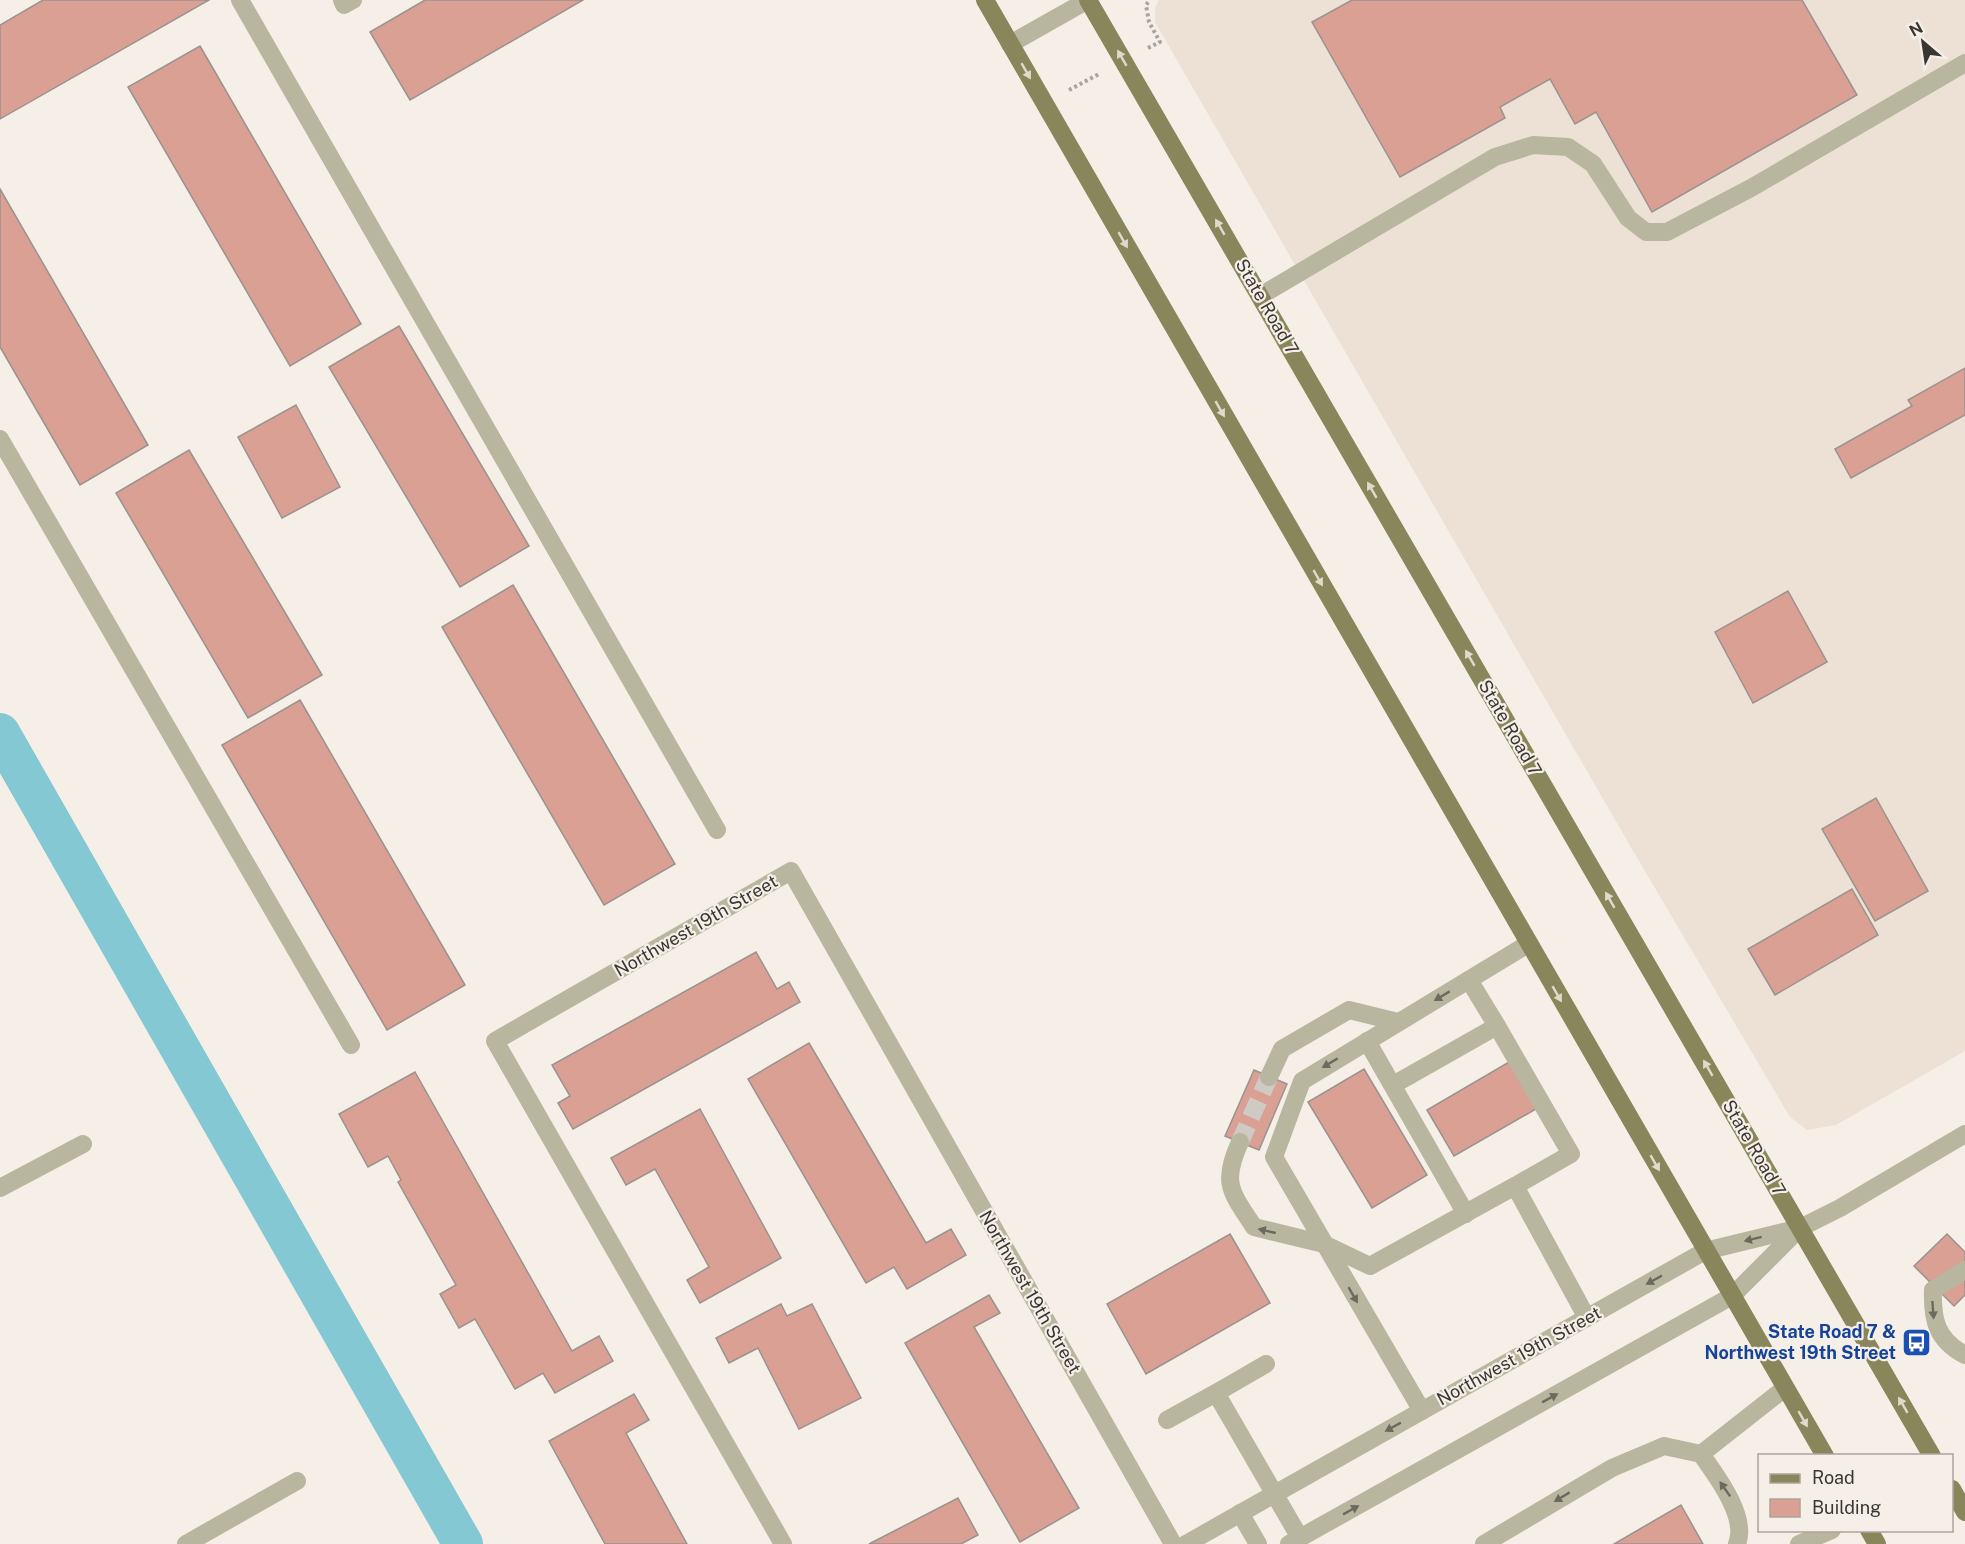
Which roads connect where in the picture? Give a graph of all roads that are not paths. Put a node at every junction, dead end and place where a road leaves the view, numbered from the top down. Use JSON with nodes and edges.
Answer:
{"nodes":[{"id":1,"x":240,"y":0,"type":"edge"},
{"id":2,"x":342,"y":0,"type":"edge"},
{"id":3,"x":353,"y":0,"type":"edge"},
{"id":4,"x":1088,"y":0,"type":"edge"},
{"id":5,"x":987,"y":1,"type":"edge"},
{"id":6,"x":1010,"y":44,"type":"junction"},
{"id":7,"x":1965,"y":63,"type":"edge"},
{"id":8,"x":1260,"y":296,"type":"junction"},
{"id":9,"x":0,"y":439,"type":"edge"},
{"id":10,"x":717,"y":830,"type":"dead end"},
{"id":11,"x":1528,"y":944,"type":"junction"},
{"id":12,"x":1469,"y":980,"type":"junction"},
{"id":13,"x":1398,"y":1022,"type":"junction"},
{"id":14,"x":1497,"y":1026,"type":"junction"},
{"id":15,"x":1367,"y":1041,"type":"junction"},
{"id":16,"x":351,"y":1045,"type":"dead end"},
{"id":17,"x":1269,"y":1077,"type":"tunnel mouth"},
{"id":18,"x":1393,"y":1085,"type":"junction"},
{"id":19,"x":1965,"y":1134,"type":"edge"},
{"id":20,"x":1240,"y":1142,"type":"tunnel mouth"},
{"id":21,"x":83,"y":1144,"type":"dead end"},
{"id":22,"x":1515,"y":1186,"type":"junction"},
{"id":23,"x":0,"y":1188,"type":"edge"},
{"id":24,"x":1466,"y":1214,"type":"junction"},
{"id":25,"x":1800,"y":1228,"type":"junction"},
{"id":26,"x":1324,"y":1244,"type":"junction"},
{"id":27,"x":1705,"y":1251,"type":"junction"},
{"id":28,"x":1965,"y":1270,"type":"edge"},
{"id":29,"x":1732,"y":1296,"type":"junction"},
{"id":30,"x":1587,"y":1318,"type":"junction"},
{"id":31,"x":1965,"y":1355,"type":"edge"},
{"id":32,"x":1266,"y":1364,"type":"dead end"},
{"id":33,"x":1785,"y":1388,"type":"junction"},
{"id":34,"x":1216,"y":1393,"type":"junction"},
{"id":35,"x":1422,"y":1411,"type":"junction"},
{"id":36,"x":1167,"y":1420,"type":"dead end"},
{"id":37,"x":1701,"y":1454,"type":"junction"},
{"id":38,"x":1824,"y":1454,"type":"edge"},
{"id":39,"x":1931,"y":1454,"type":"edge"},
{"id":40,"x":297,"y":1481,"type":"dead end"},
{"id":41,"x":1953,"y":1491,"type":"edge"},
{"id":42,"x":1273,"y":1495,"type":"junction"},
{"id":43,"x":1965,"y":1512,"type":"edge"},
{"id":44,"x":1240,"y":1513,"type":"junction"},
{"id":45,"x":1827,"y":1532,"type":"edge"},
{"id":46,"x":1212,"y":1538,"type":"edge"},
{"id":47,"x":1294,"y":1541,"type":"edge"},
{"id":48,"x":186,"y":1544,"type":"edge"},
{"id":49,"x":783,"y":1544,"type":"edge"},
{"id":50,"x":1173,"y":1544,"type":"edge"},
{"id":51,"x":1186,"y":1544,"type":"edge"},
{"id":52,"x":1258,"y":1544,"type":"edge"},
{"id":53,"x":1484,"y":1544,"type":"edge"},
{"id":54,"x":1737,"y":1544,"type":"edge"},
{"id":55,"x":1799,"y":1544,"type":"edge"}],
"edges":[{"from":1,"to":10,"type":"street"},
{"from":2,"to":3,"type":"street"},
{"from":4,"to":6,"type":"street"},
{"from":8,"to":4,"type":"main road","name":"State Road 7","one_way":true},
{"from":5,"to":6,"type":"main road"},
{"from":6,"to":11,"type":"main road","one_way":true},
{"from":7,"to":8,"type":"street"},
{"from":25,"to":8,"type":"main road","name":"State Road 7","one_way":true},
{"from":9,"to":16,"type":"street"},
{"from":11,"to":12,"type":"street"},
{"from":11,"to":27,"type":"main road","one_way":true},
{"from":12,"to":13,"type":"street","one_way":true},
{"from":12,"to":14,"type":"street"},
{"from":13,"to":15,"type":"street"},
{"from":13,"to":17,"type":"street"},
{"from":14,"to":18,"type":"street"},
{"from":14,"to":22,"type":"street"},
{"from":15,"to":18,"type":"street"},
{"from":15,"to":26,"type":"street","one_way":true},
{"from":18,"to":24,"type":"street"},
{"from":19,"to":25,"type":"street","name":"Northwest 19th Street"},
{"from":26,"to":20,"type":"street","one_way":true},
{"from":21,"to":23,"type":"street"},
{"from":22,"to":24,"type":"street"},
{"from":22,"to":30,"type":"street"},
{"from":24,"to":26,"type":"street"},
{"from":25,"to":27,"type":"street","name":"Northwest 19th Street","one_way":true},
{"from":25,"to":29,"type":"street","name":"Northwest 19th Street"},
{"from":39,"to":25,"type":"main road","name":"State Road 7","one_way":true},
{"from":26,"to":35,"type":"street","one_way":true},
{"from":27,"to":29,"type":"main road"},
{"from":27,"to":30,"type":"street","name":"Northwest 19th Street","one_way":true},
{"from":28,"to":31,"type":"street","one_way":true},
{"from":29,"to":33,"type":"main road"},
{"from":47,"to":29,"type":"street","name":"Northwest 19th Street","one_way":true},
{"from":30,"to":35,"type":"street","name":"Northwest 19th Street"},
{"from":32,"to":34,"type":"street"},
{"from":33,"to":37,"type":"street"},
{"from":33,"to":38,"type":"main road","one_way":true},
{"from":34,"to":36,"type":"street"},
{"from":34,"to":42,"type":"street"},
{"from":35,"to":42,"type":"street","name":"Northwest 19th Street","one_way":true},
{"from":37,"to":53,"type":"street","one_way":true},
{"from":54,"to":37,"type":"street","one_way":true},
{"from":40,"to":48,"type":"street"},
{"from":41,"to":43,"type":"main road"},
{"from":42,"to":44,"type":"street","name":"Northwest 19th Street"},
{"from":42,"to":47,"type":"street"},
{"from":44,"to":46,"type":"street","name":"Northwest 19th Street"},
{"from":44,"to":52,"type":"street"},
{"from":45,"to":55,"type":"street"},
{"from":46,"to":51,"type":"street","name":"Northwest 19th Street"},
{"from":49,"to":50,"type":"street","name":"Northwest 19th Street"}]}
